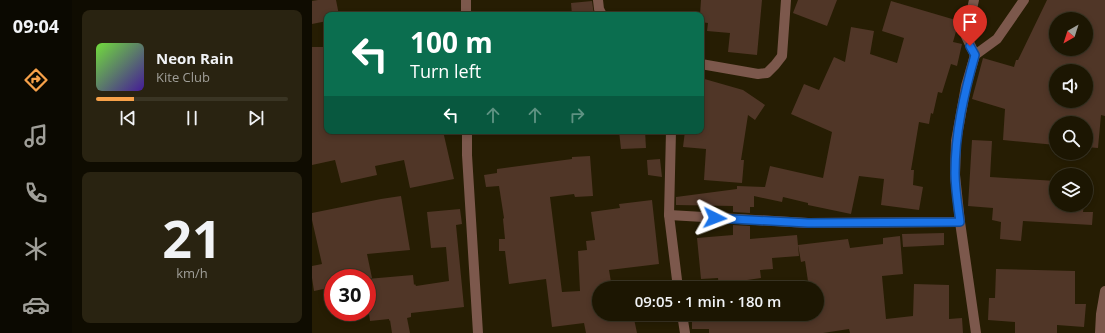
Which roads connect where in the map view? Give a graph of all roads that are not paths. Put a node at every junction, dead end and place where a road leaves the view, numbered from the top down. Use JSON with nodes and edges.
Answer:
{"nodes":[{"id":1,"x":466,"y":0,"type":"edge"},
{"id":2,"x":598,"y":0,"type":"edge"},
{"id":3,"x":786,"y":0,"type":"edge"},
{"id":4,"x":974,"y":0,"type":"edge"},
{"id":5,"x":1024,"y":0,"type":"edge"},
{"id":6,"x":466,"y":12,"type":"edge"},
{"id":7,"x":600,"y":12,"type":"edge"},
{"id":8,"x":975,"y":55,"type":"junction"},
{"id":9,"x":704,"y":65,"type":"edge"},
{"id":10,"x":467,"y":134,"type":"edge"},
{"id":11,"x":671,"y":134,"type":"edge"},
{"id":12,"x":669,"y":215,"type":"junction"},
{"id":13,"x":960,"y":222,"type":"junction"},
{"id":14,"x":677,"y":281,"type":"edge"},
{"id":15,"x":1105,"y":291,"type":"edge"},
{"id":16,"x":683,"y":321,"type":"edge"},
{"id":17,"x":478,"y":333,"type":"edge"},
{"id":18,"x":685,"y":333,"type":"edge"},
{"id":19,"x":976,"y":333,"type":"edge"},
{"id":20,"x":1100,"y":333,"type":"edge"}],
"edges":[{"from":1,"to":6,"type":"street"},
{"from":2,"to":7,"type":"street"},
{"from":3,"to":9,"type":"street"},
{"from":4,"to":8,"type":"street"},
{"from":5,"to":8,"type":"street"},
{"from":8,"to":13,"type":"street"},
{"from":10,"to":17,"type":"street"},
{"from":11,"to":12,"type":"street"},
{"from":12,"to":13,"type":"street"},
{"from":12,"to":14,"type":"street"},
{"from":13,"to":19,"type":"street"},
{"from":15,"to":20,"type":"street"},
{"from":16,"to":18,"type":"street"}]}
